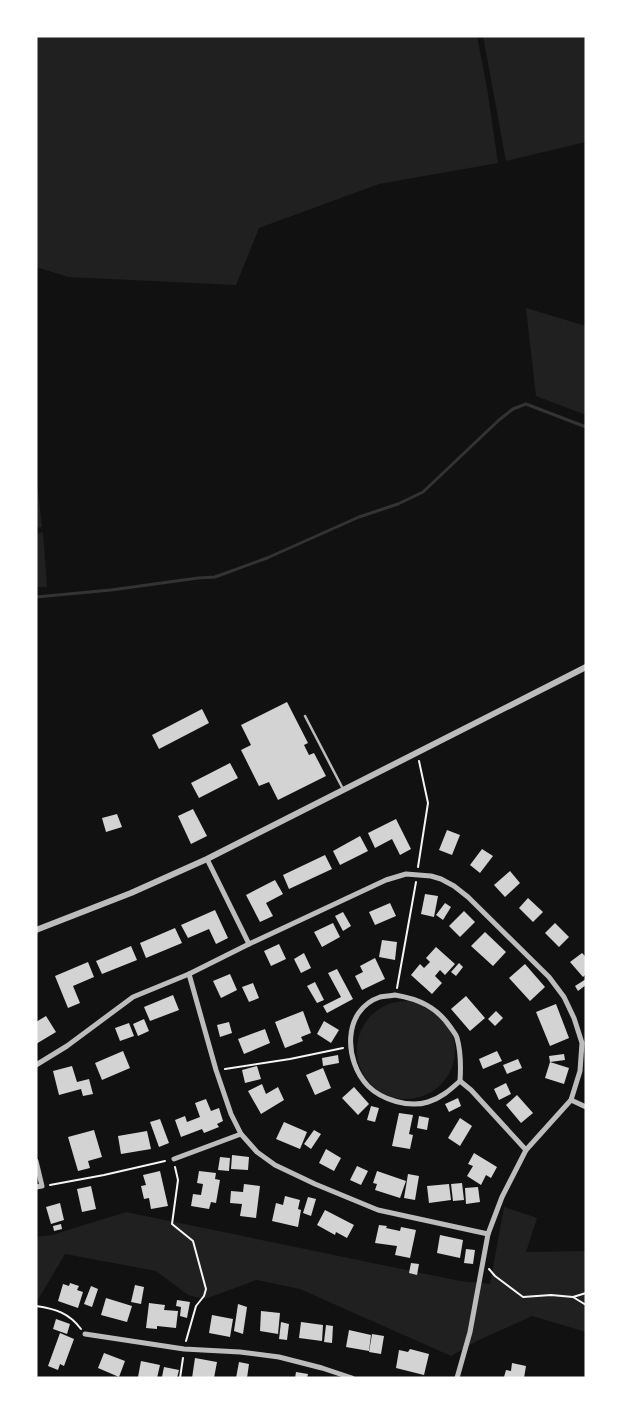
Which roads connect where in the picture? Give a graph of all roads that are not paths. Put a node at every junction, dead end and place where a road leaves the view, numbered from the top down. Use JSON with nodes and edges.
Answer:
{"nodes":[{"id":1,"x":586,"y":667,"type":"edge"},
{"id":2,"x":305,"y":716,"type":"dead end"},
{"id":3,"x":344,"y":790,"type":"junction"},
{"id":4,"x":207,"y":859,"type":"junction"},
{"id":5,"x":36,"y":930,"type":"edge"},
{"id":6,"x":249,"y":944,"type":"junction"},
{"id":7,"x":189,"y":974,"type":"junction"},
{"id":8,"x":36,"y":1066,"type":"edge"},
{"id":9,"x":460,"y":1081,"type":"junction"},
{"id":10,"x":571,"y":1100,"type":"junction"},
{"id":11,"x":586,"y":1107,"type":"edge"},
{"id":12,"x":241,"y":1134,"type":"junction"},
{"id":13,"x":526,"y":1150,"type":"junction"},
{"id":14,"x":174,"y":1158,"type":"road end"},
{"id":15,"x":36,"y":1161,"type":"edge"},
{"id":16,"x":39,"y":1186,"type":"edge"},
{"id":17,"x":488,"y":1234,"type":"junction"},
{"id":18,"x":85,"y":1334,"type":"road end"},
{"id":19,"x":352,"y":1378,"type":"edge"},
{"id":20,"x":457,"y":1378,"type":"edge"}],
"edges":[{"from":1,"to":3,"type":"street"},
{"from":2,"to":3,"type":"lane"},
{"from":3,"to":4,"type":"street"},
{"from":4,"to":5,"type":"street"},
{"from":4,"to":6,"type":"street"},
{"from":6,"to":7,"type":"street"},
{"from":6,"to":10,"type":"street"},
{"from":7,"to":8,"type":"street"},
{"from":7,"to":12,"type":"street"},
{"from":9,"to":9,"type":"street"},
{"from":9,"to":13,"type":"street"},
{"from":10,"to":11,"type":"street"},
{"from":10,"to":13,"type":"street"},
{"from":12,"to":14,"type":"street"},
{"from":12,"to":17,"type":"street"},
{"from":13,"to":17,"type":"street"},
{"from":15,"to":16,"type":"street"},
{"from":17,"to":20,"type":"street"},
{"from":18,"to":19,"type":"street"}]}
